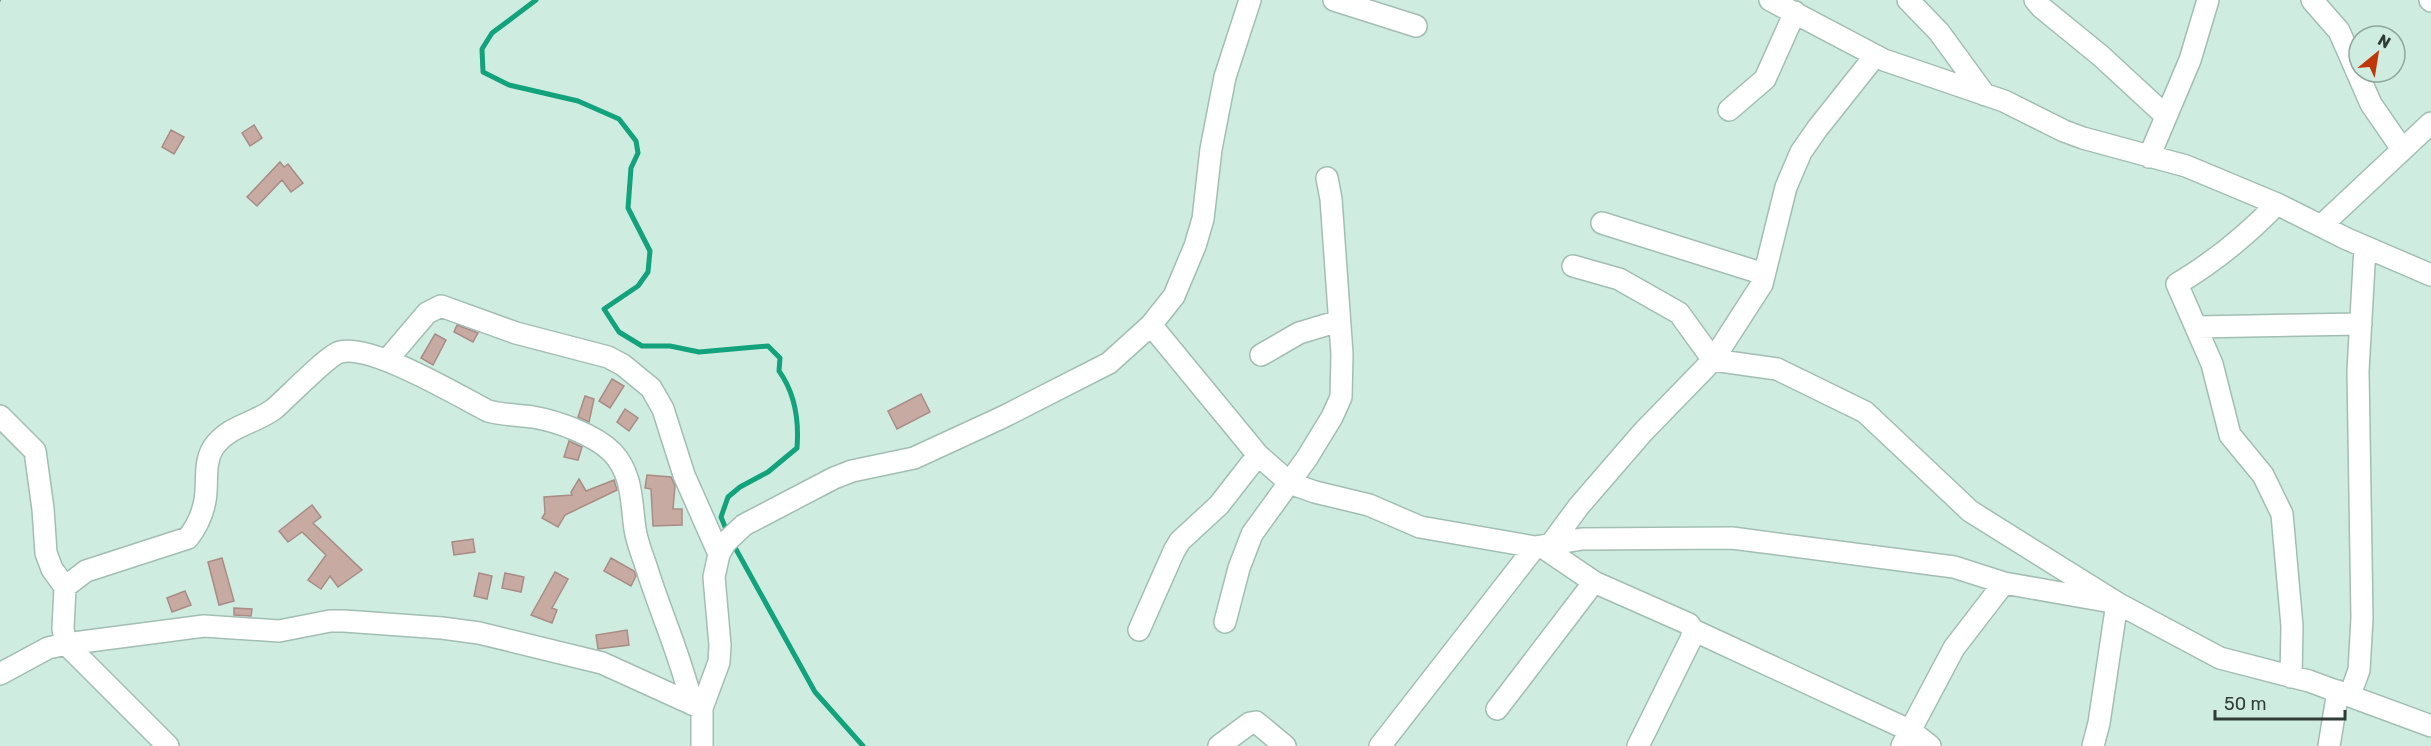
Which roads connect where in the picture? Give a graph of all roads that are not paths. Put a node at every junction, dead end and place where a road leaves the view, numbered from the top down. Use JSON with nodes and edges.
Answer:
{"nodes":[{"id":1,"x":1250,"y":0,"type":"edge"},
{"id":2,"x":1334,"y":0,"type":"edge"},
{"id":3,"x":1770,"y":0,"type":"edge"},
{"id":4,"x":1908,"y":0,"type":"edge"},
{"id":5,"x":2035,"y":0,"type":"edge"},
{"id":6,"x":2208,"y":0,"type":"edge"},
{"id":7,"x":2312,"y":0,"type":"edge"},
{"id":8,"x":1796,"y":12,"type":"junction"},
{"id":9,"x":1416,"y":26,"type":"dead end"},
{"id":10,"x":1875,"y":56,"type":"junction"},
{"id":11,"x":1985,"y":95,"type":"junction"},
{"id":12,"x":1729,"y":110,"type":"dead end"},
{"id":13,"x":2166,"y":116,"type":"junction"},
{"id":14,"x":2431,"y":123,"type":"edge"},
{"id":15,"x":2402,"y":149,"type":"junction"},
{"id":16,"x":2149,"y":157,"type":"junction"},
{"id":17,"x":1327,"y":178,"type":"dead end"},
{"id":18,"x":2277,"y":204,"type":"junction"},
{"id":19,"x":1602,"y":223,"type":"dead end"},
{"id":20,"x":2321,"y":226,"type":"junction"},
{"id":21,"x":2365,"y":247,"type":"junction"},
{"id":22,"x":1573,"y":266,"type":"dead end"},
{"id":23,"x":1764,"y":274,"type":"junction"},
{"id":24,"x":2431,"y":275,"type":"edge"},
{"id":25,"x":1339,"y":321,"type":"junction"},
{"id":26,"x":2361,"y":324,"type":"junction"},
{"id":27,"x":1151,"y":325,"type":"junction"},
{"id":28,"x":2196,"y":327,"type":"junction"},
{"id":29,"x":1261,"y":355,"type":"dead end"},
{"id":30,"x":387,"y":360,"type":"junction"},
{"id":31,"x":1713,"y":360,"type":"junction"},
{"id":32,"x":0,"y":416,"type":"edge"},
{"id":33,"x":1258,"y":455,"type":"junction"},
{"id":34,"x":1289,"y":481,"type":"junction"},
{"id":35,"x":1542,"y":546,"type":"junction"},
{"id":36,"x":719,"y":554,"type":"junction"},
{"id":37,"x":1594,"y":582,"type":"junction"},
{"id":38,"x":2004,"y":583,"type":"junction"},
{"id":39,"x":65,"y":587,"type":"junction"},
{"id":40,"x":2117,"y":603,"type":"junction"},
{"id":41,"x":1226,"y":622,"type":"dead end"},
{"id":42,"x":1139,"y":630,"type":"dead end"},
{"id":43,"x":1693,"y":630,"type":"junction"},
{"id":44,"x":66,"y":644,"type":"junction"},
{"id":45,"x":0,"y":674,"type":"edge"},
{"id":46,"x":2291,"y":676,"type":"junction"},
{"id":47,"x":2344,"y":693,"type":"junction"},
{"id":48,"x":697,"y":706,"type":"junction"},
{"id":49,"x":1497,"y":709,"type":"dead end"},
{"id":50,"x":2431,"y":726,"type":"edge"},
{"id":51,"x":1907,"y":739,"type":"edge"},
{"id":52,"x":168,"y":746,"type":"edge"},
{"id":53,"x":702,"y":746,"type":"edge"},
{"id":54,"x":1219,"y":746,"type":"edge"},
{"id":55,"x":1285,"y":746,"type":"edge"},
{"id":56,"x":1380,"y":746,"type":"edge"},
{"id":57,"x":1638,"y":746,"type":"edge"},
{"id":58,"x":1930,"y":746,"type":"edge"},
{"id":59,"x":2093,"y":746,"type":"edge"},
{"id":60,"x":2329,"y":746,"type":"edge"}],
"edges":[{"from":1,"to":27,"type":"street"},
{"from":2,"to":9,"type":"street"},
{"from":3,"to":8,"type":"street"},
{"from":4,"to":11,"type":"street"},
{"from":5,"to":13,"type":"street"},
{"from":6,"to":13,"type":"street"},
{"from":7,"to":15,"type":"street"},
{"from":8,"to":10,"type":"street"},
{"from":8,"to":12,"type":"street"},
{"from":10,"to":11,"type":"street"},
{"from":10,"to":23,"type":"street"},
{"from":11,"to":16,"type":"street"},
{"from":13,"to":16,"type":"street"},
{"from":14,"to":15,"type":"street"},
{"from":15,"to":20,"type":"street"},
{"from":16,"to":18,"type":"street"},
{"from":17,"to":25,"type":"street"},
{"from":18,"to":20,"type":"street"},
{"from":18,"to":28,"type":"street"},
{"from":19,"to":23,"type":"street"},
{"from":20,"to":21,"type":"street"},
{"from":21,"to":24,"type":"street"},
{"from":21,"to":26,"type":"street"},
{"from":22,"to":31,"type":"street"},
{"from":23,"to":31,"type":"street"},
{"from":25,"to":29,"type":"street"},
{"from":25,"to":34,"type":"street"},
{"from":26,"to":28,"type":"street"},
{"from":26,"to":47,"type":"street"},
{"from":27,"to":33,"type":"street"},
{"from":27,"to":36,"type":"street"},
{"from":28,"to":46,"type":"street"},
{"from":30,"to":36,"type":"street"},
{"from":30,"to":39,"type":"street"},
{"from":30,"to":48,"type":"street"},
{"from":31,"to":35,"type":"street"},
{"from":31,"to":40,"type":"street"},
{"from":32,"to":39,"type":"street"},
{"from":33,"to":34,"type":"street"},
{"from":33,"to":42,"type":"street"},
{"from":34,"to":35,"type":"street"},
{"from":34,"to":41,"type":"street"},
{"from":35,"to":37,"type":"street"},
{"from":35,"to":38,"type":"street"},
{"from":35,"to":56,"type":"street"},
{"from":36,"to":48,"type":"street"},
{"from":37,"to":43,"type":"street"},
{"from":37,"to":49,"type":"street"},
{"from":38,"to":40,"type":"street"},
{"from":38,"to":51,"type":"street"},
{"from":39,"to":44,"type":"street"},
{"from":40,"to":46,"type":"street"},
{"from":40,"to":59,"type":"street"},
{"from":43,"to":51,"type":"street"},
{"from":43,"to":57,"type":"street"},
{"from":44,"to":45,"type":"street"},
{"from":44,"to":48,"type":"street"},
{"from":44,"to":52,"type":"street"},
{"from":46,"to":47,"type":"street"},
{"from":47,"to":50,"type":"street"},
{"from":47,"to":60,"type":"street"},
{"from":48,"to":53,"type":"street"},
{"from":51,"to":58,"type":"street"},
{"from":54,"to":55,"type":"street"}]}
